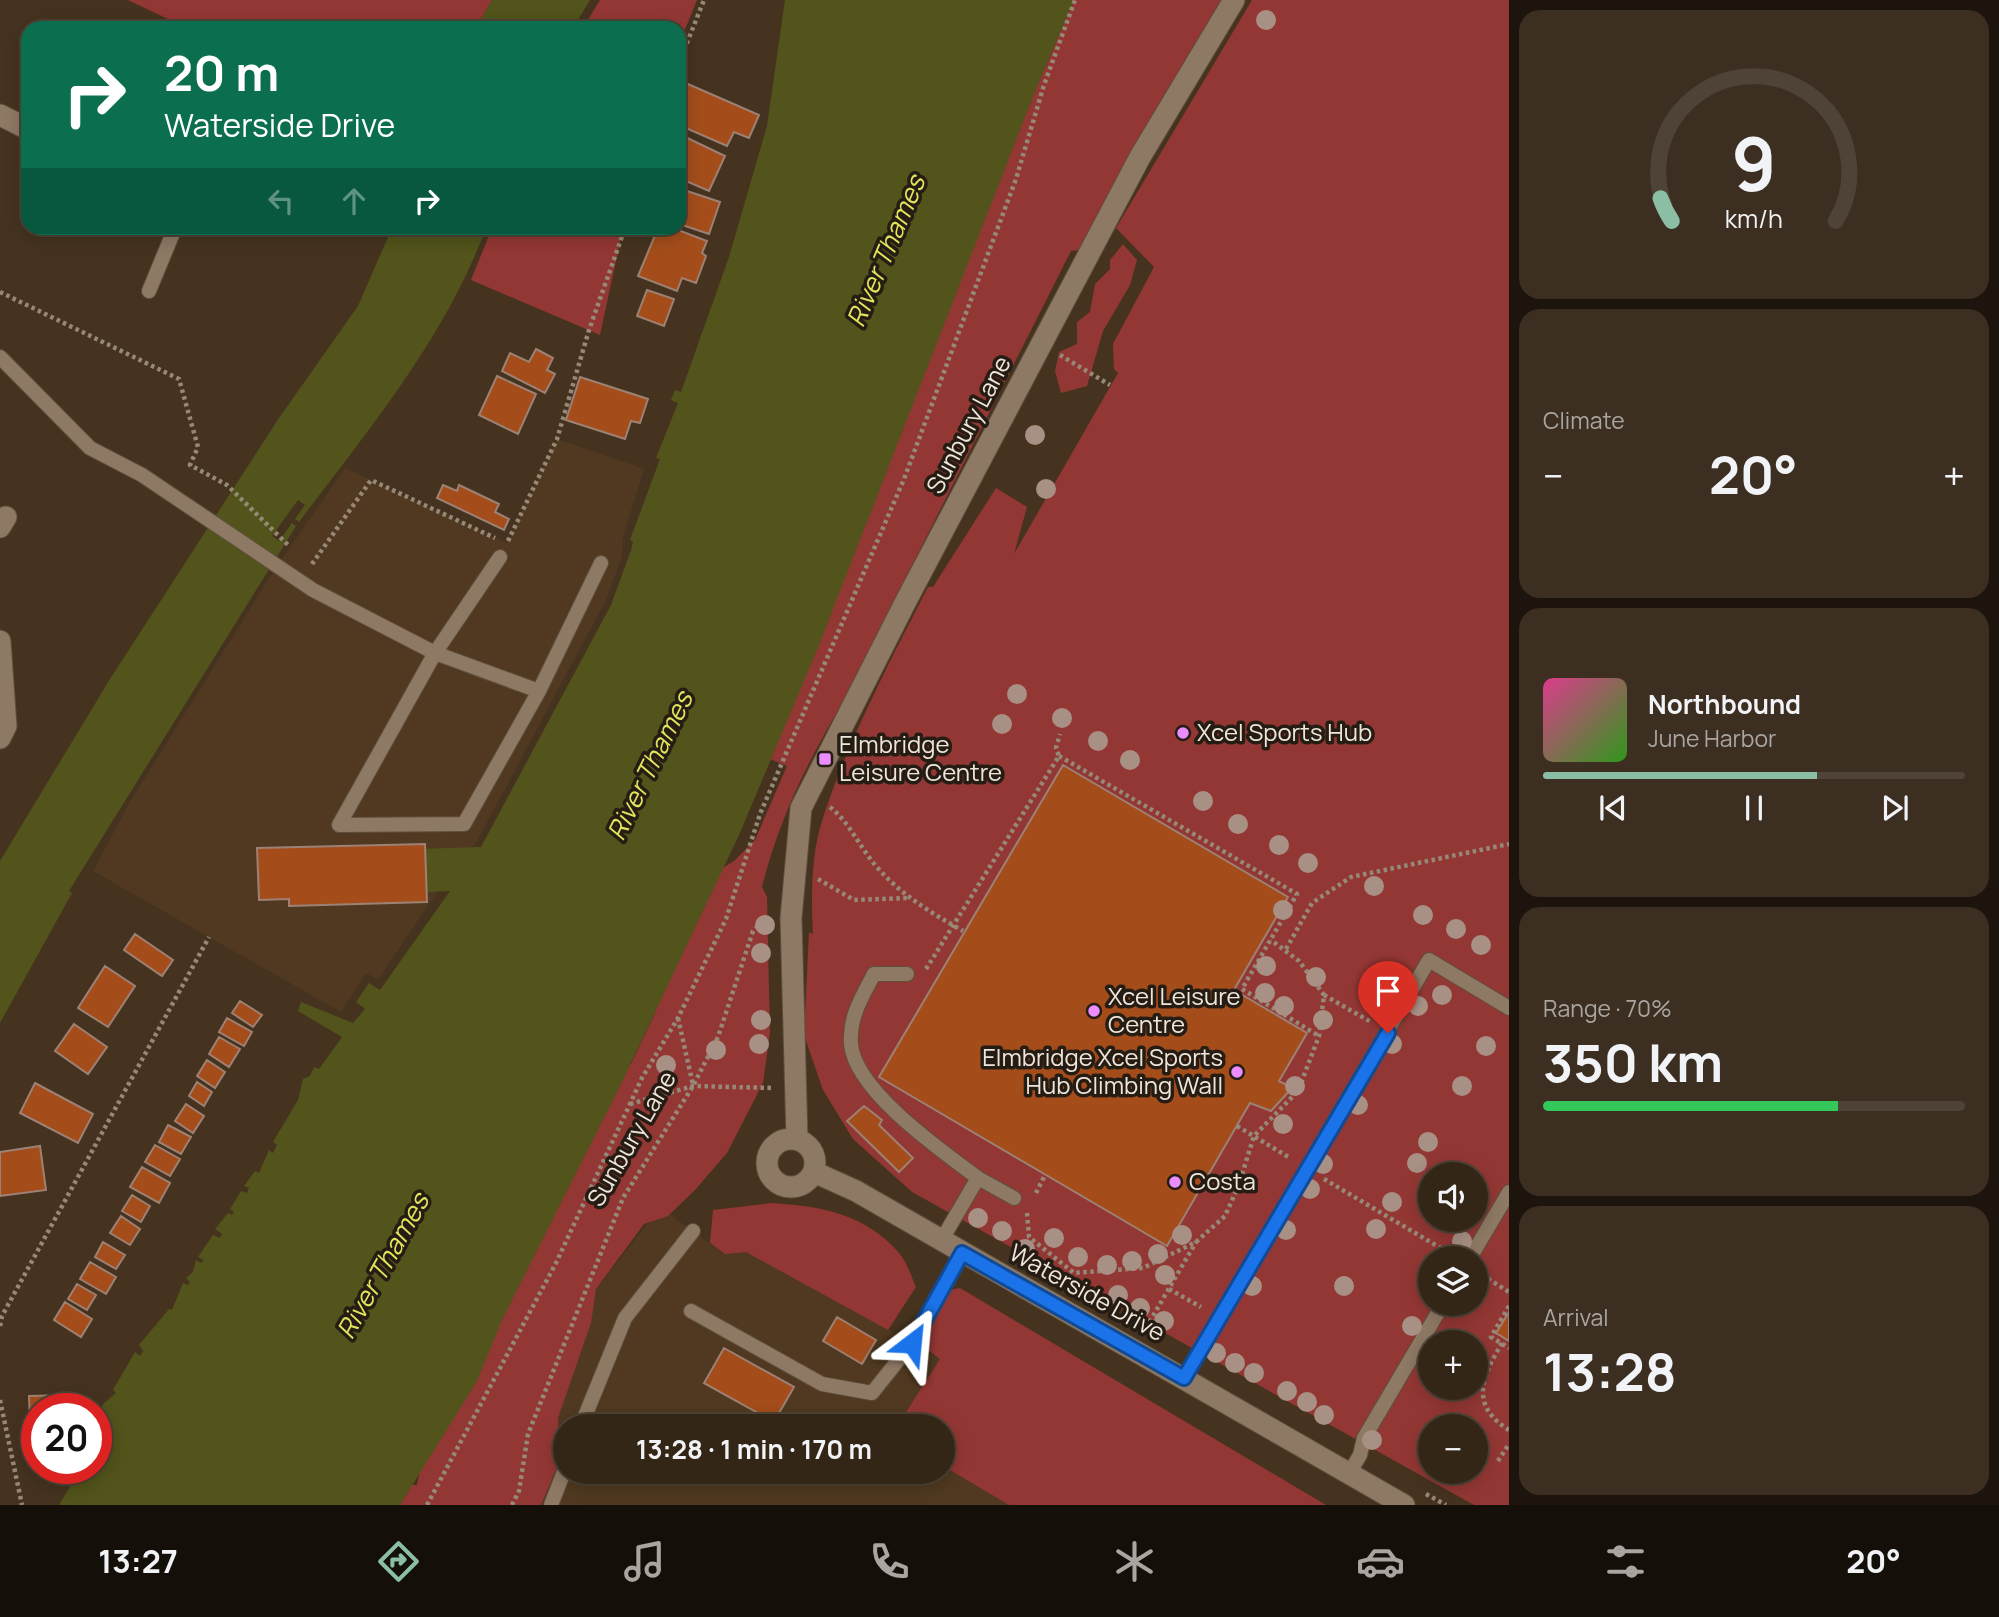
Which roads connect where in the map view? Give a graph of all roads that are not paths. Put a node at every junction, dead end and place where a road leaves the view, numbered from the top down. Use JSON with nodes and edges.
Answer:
{"nodes":[{"id":1,"x":1234,"y":0,"type":"edge"},
{"id":2,"x":0,"y":115,"type":"edge"},
{"id":3,"x":21,"y":126,"type":"edge"},
{"id":4,"x":172,"y":235,"type":"edge"},
{"id":5,"x":149,"y":291,"type":"dead end"},
{"id":6,"x":0,"y":357,"type":"edge"},
{"id":7,"x":500,"y":557,"type":"dead end"},
{"id":8,"x":601,"y":563,"type":"dead end"},
{"id":9,"x":0,"y":641,"type":"edge"},
{"id":10,"x":435,"y":653,"type":"junction"},
{"id":11,"x":539,"y":691,"type":"junction"},
{"id":12,"x":0,"y":738,"type":"edge"},
{"id":13,"x":907,"y":974,"type":"road end"},
{"id":14,"x":1509,"y":1008,"type":"edge"},
{"id":15,"x":797,"y":1139,"type":"junction"},
{"id":16,"x":814,"y":1172,"type":"junction"},
{"id":17,"x":978,"y":1178,"type":"junction"},
{"id":18,"x":1509,"y":1192,"type":"edge"},
{"id":19,"x":1014,"y":1198,"type":"dead end"},
{"id":20,"x":693,"y":1231,"type":"dead end"},
{"id":21,"x":941,"y":1241,"type":"junction"},
{"id":22,"x":1477,"y":1246,"type":"edge"},
{"id":23,"x":962,"y":1253,"type":"junction"},
{"id":24,"x":691,"y":1311,"type":"dead end"},
{"id":25,"x":1436,"y":1316,"type":"edge"},
{"id":26,"x":1184,"y":1378,"type":"junction"},
{"id":27,"x":586,"y":1414,"type":"edge"},
{"id":28,"x":1350,"y":1472,"type":"junction"},
{"id":29,"x":559,"y":1484,"type":"edge"},
{"id":30,"x":551,"y":1505,"type":"edge"},
{"id":31,"x":1404,"y":1505,"type":"edge"}],
"edges":[{"from":1,"to":15,"type":"street","name":"Sunbury Lane"},
{"from":2,"to":3,"type":"street"},
{"from":4,"to":5,"type":"lane"},
{"from":6,"to":10,"type":"lane"},
{"from":7,"to":10,"type":"lane"},
{"from":8,"to":11,"type":"lane"},
{"from":9,"to":12,"type":"street"},
{"from":10,"to":11,"type":"lane"},
{"from":10,"to":11,"type":"lane"},
{"from":13,"to":17,"type":"lane"},
{"from":14,"to":26,"type":"lane"},
{"from":15,"to":16,"type":"street"},
{"from":15,"to":16,"type":"street"},
{"from":16,"to":21,"type":"street","name":"Waterside Drive"},
{"from":17,"to":19,"type":"lane"},
{"from":17,"to":21,"type":"lane"},
{"from":18,"to":22,"type":"lane"},
{"from":20,"to":27,"type":"lane"},
{"from":21,"to":23,"type":"street","name":"Waterside Drive"},
{"from":23,"to":24,"type":"lane"},
{"from":23,"to":26,"type":"street","name":"Waterside Drive"},
{"from":25,"to":28,"type":"lane"},
{"from":26,"to":28,"type":"street","name":"Waterside Drive"},
{"from":28,"to":31,"type":"street","name":"Waterside Drive"},
{"from":29,"to":30,"type":"lane"}]}
